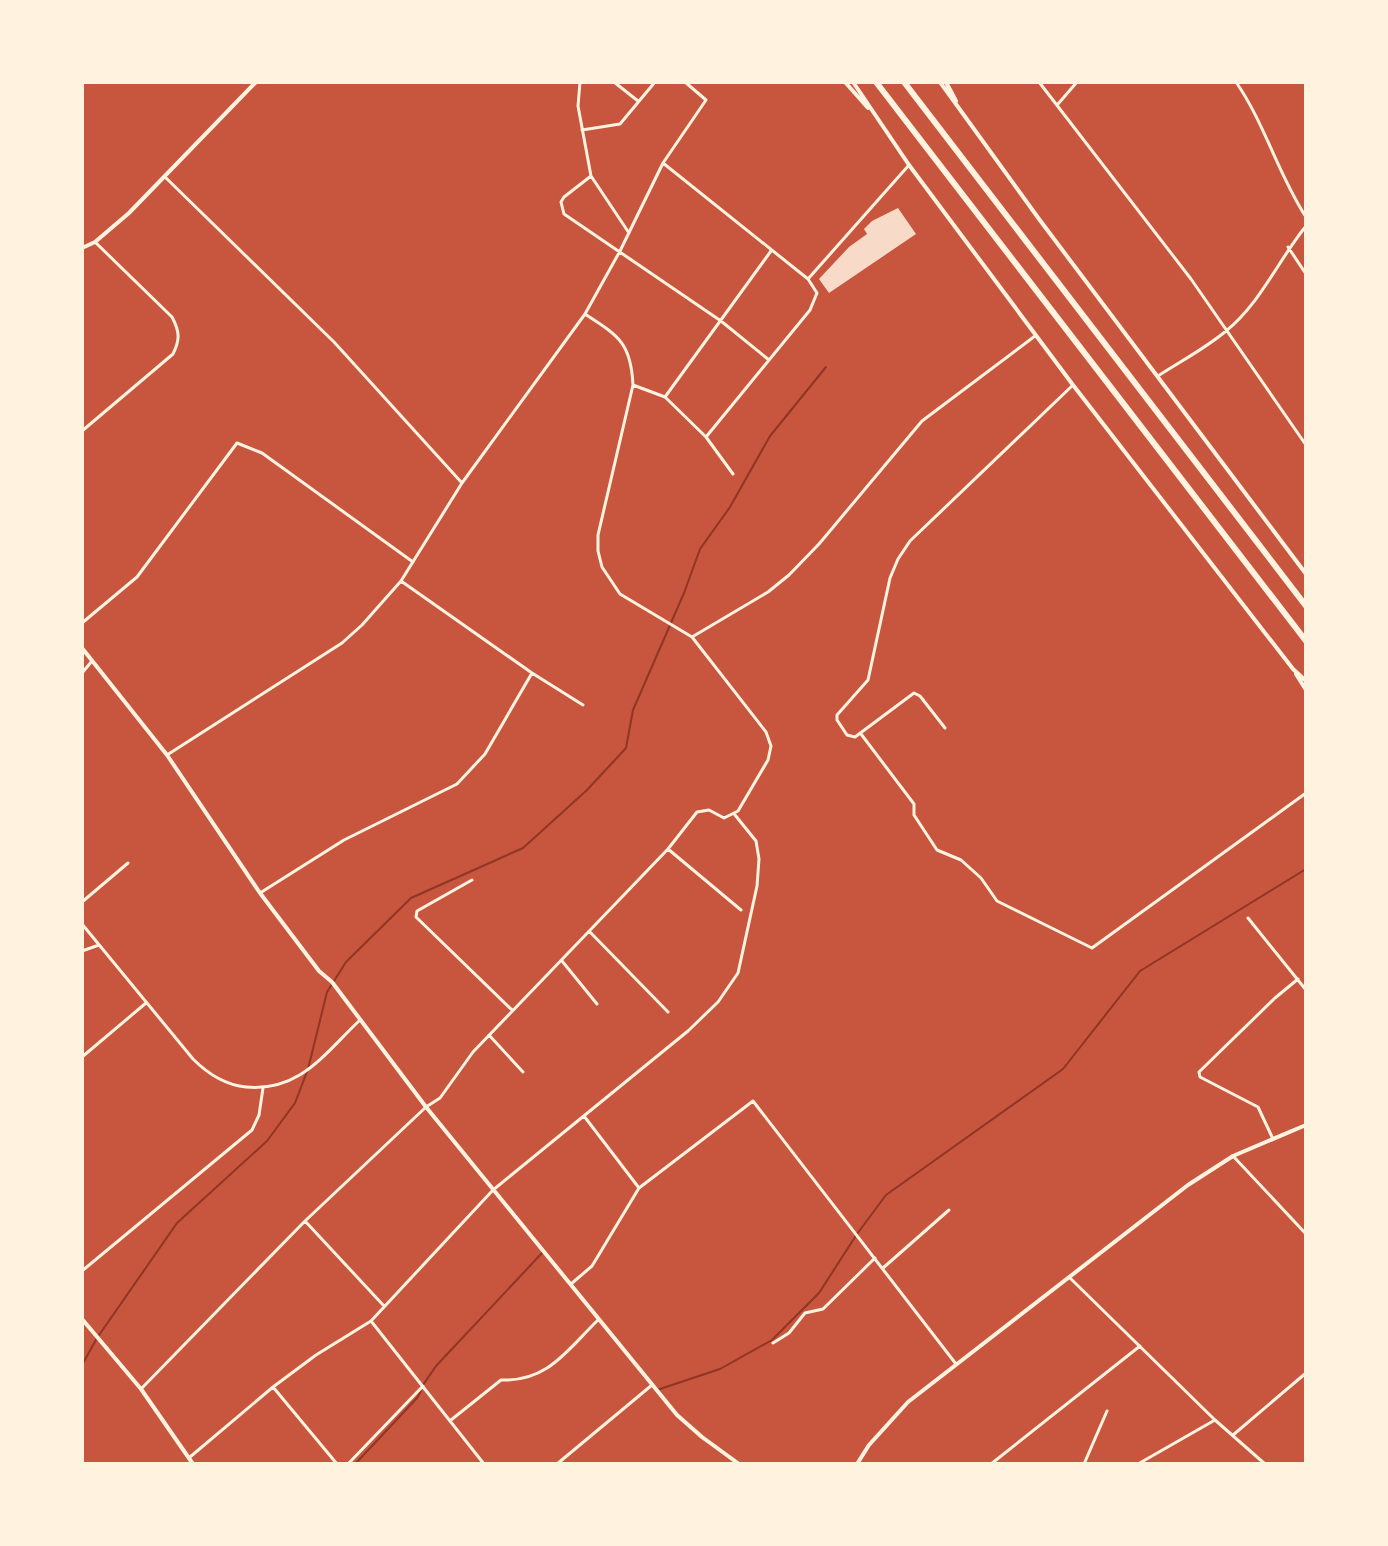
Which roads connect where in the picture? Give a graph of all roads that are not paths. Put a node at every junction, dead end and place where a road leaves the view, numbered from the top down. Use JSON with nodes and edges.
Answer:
{"nodes":[{"id":1,"x":256,"y":82,"type":"edge"},
{"id":2,"x":580,"y":82,"type":"edge"},
{"id":3,"x":614,"y":82,"type":"edge"},
{"id":4,"x":655,"y":82,"type":"edge"},
{"id":5,"x":685,"y":82,"type":"edge"},
{"id":6,"x":845,"y":82,"type":"edge"},
{"id":7,"x":853,"y":82,"type":"edge"},
{"id":8,"x":876,"y":82,"type":"edge"},
{"id":9,"x":904,"y":82,"type":"edge"},
{"id":10,"x":940,"y":82,"type":"edge"},
{"id":11,"x":946,"y":82,"type":"edge"},
{"id":12,"x":1039,"y":82,"type":"edge"},
{"id":13,"x":1077,"y":82,"type":"edge"},
{"id":14,"x":1236,"y":82,"type":"edge"},
{"id":15,"x":638,"y":101,"type":"junction"},
{"id":16,"x":1058,"y":104,"type":"junction"},
{"id":17,"x":873,"y":112,"type":"junction"},
{"id":18,"x":965,"y":117,"type":"junction"},
{"id":19,"x":582,"y":130,"type":"junction"},
{"id":20,"x":663,"y":163,"type":"junction"},
{"id":21,"x":909,"y":165,"type":"junction"},
{"id":22,"x":591,"y":176,"type":"junction"},
{"id":23,"x":165,"y":177,"type":"junction"},
{"id":24,"x":1306,"y":217,"type":"edge"},
{"id":25,"x":1306,"y":226,"type":"edge"},
{"id":26,"x":629,"y":233,"type":"junction"},
{"id":27,"x":95,"y":242,"type":"junction"},
{"id":28,"x":1288,"y":247,"type":"junction"},
{"id":29,"x":82,"y":248,"type":"edge"},
{"id":30,"x":620,"y":251,"type":"junction"},
{"id":31,"x":771,"y":251,"type":"junction"},
{"id":32,"x":1306,"y":274,"type":"edge"},
{"id":33,"x":808,"y":279,"type":"junction"},
{"id":34,"x":585,"y":314,"type":"junction"},
{"id":35,"x":721,"y":321,"type":"junction"},
{"id":36,"x":1228,"y":330,"type":"junction"},
{"id":37,"x":1036,"y":335,"type":"junction"},
{"id":38,"x":769,"y":360,"type":"junction"},
{"id":39,"x":1158,"y":376,"type":"junction"},
{"id":40,"x":633,"y":385,"type":"junction"},
{"id":41,"x":1073,"y":385,"type":"junction"},
{"id":42,"x":665,"y":397,"type":"junction"},
{"id":43,"x":82,"y":431,"type":"edge"},
{"id":44,"x":706,"y":437,"type":"junction"},
{"id":45,"x":1306,"y":445,"type":"edge"},
{"id":46,"x":733,"y":474,"type":"dead end"},
{"id":47,"x":462,"y":483,"type":"junction"},
{"id":48,"x":413,"y":562,"type":"junction"},
{"id":49,"x":1306,"y":574,"type":"edge"},
{"id":50,"x":401,"y":581,"type":"junction"},
{"id":51,"x":1306,"y":606,"type":"edge"},
{"id":52,"x":82,"y":623,"type":"edge"},
{"id":53,"x":692,"y":637,"type":"junction"},
{"id":54,"x":1306,"y":641,"type":"edge"},
{"id":55,"x":82,"y":648,"type":"edge"},
{"id":56,"x":92,"y":661,"type":"junction"},
{"id":57,"x":1293,"y":669,"type":"junction"},
{"id":58,"x":82,"y":673,"type":"edge"},
{"id":59,"x":532,"y":673,"type":"junction"},
{"id":60,"x":1306,"y":681,"type":"edge"},
{"id":61,"x":1306,"y":690,"type":"edge"},
{"id":62,"x":583,"y":705,"type":"dead end"},
{"id":63,"x":945,"y":728,"type":"dead end"},
{"id":64,"x":861,"y":734,"type":"junction"},
{"id":65,"x":167,"y":755,"type":"junction"},
{"id":66,"x":1306,"y":793,"type":"edge"},
{"id":67,"x":735,"y":815,"type":"junction"},
{"id":68,"x":668,"y":849,"type":"junction"},
{"id":69,"x":128,"y":863,"type":"dead end"},
{"id":70,"x":472,"y":880,"type":"dead end"},
{"id":71,"x":260,"y":893,"type":"junction"},
{"id":72,"x":82,"y":902,"type":"edge"},
{"id":73,"x":741,"y":910,"type":"dead end"},
{"id":74,"x":1248,"y":918,"type":"dead end"},
{"id":75,"x":82,"y":924,"type":"edge"},
{"id":76,"x":589,"y":931,"type":"junction"},
{"id":77,"x":99,"y":945,"type":"junction"},
{"id":78,"x":82,"y":951,"type":"edge"},
{"id":79,"x":562,"y":961,"type":"junction"},
{"id":80,"x":1298,"y":979,"type":"junction"},
{"id":81,"x":1306,"y":990,"type":"edge"},
{"id":82,"x":146,"y":1003,"type":"junction"},
{"id":83,"x":597,"y":1004,"type":"dead end"},
{"id":84,"x":512,"y":1010,"type":"junction"},
{"id":85,"x":668,"y":1012,"type":"dead end"},
{"id":86,"x":359,"y":1021,"type":"junction"},
{"id":87,"x":489,"y":1035,"type":"junction"},
{"id":88,"x":82,"y":1057,"type":"edge"},
{"id":89,"x":523,"y":1072,"type":"dead end"},
{"id":90,"x":263,"y":1088,"type":"junction"},
{"id":91,"x":426,"y":1107,"type":"junction"},
{"id":92,"x":584,"y":1116,"type":"junction"},
{"id":93,"x":1306,"y":1125,"type":"edge"},
{"id":94,"x":1273,"y":1139,"type":"junction"},
{"id":95,"x":1233,"y":1156,"type":"junction"},
{"id":96,"x":639,"y":1188,"type":"junction"},
{"id":97,"x":493,"y":1190,"type":"junction"},
{"id":98,"x":949,"y":1210,"type":"dead end"},
{"id":99,"x":305,"y":1221,"type":"junction"},
{"id":100,"x":1306,"y":1234,"type":"edge"},
{"id":101,"x":875,"y":1258,"type":"junction"},
{"id":102,"x":883,"y":1268,"type":"junction"},
{"id":103,"x":82,"y":1271,"type":"edge"},
{"id":104,"x":1070,"y":1278,"type":"junction"},
{"id":105,"x":571,"y":1284,"type":"junction"},
{"id":106,"x":385,"y":1306,"type":"junction"},
{"id":107,"x":600,"y":1318,"type":"junction"},
{"id":108,"x":82,"y":1319,"type":"edge"},
{"id":109,"x":371,"y":1321,"type":"junction"},
{"id":110,"x":773,"y":1343,"type":"dead end"},
{"id":111,"x":1140,"y":1346,"type":"junction"},
{"id":112,"x":956,"y":1364,"type":"junction"},
{"id":113,"x":1306,"y":1373,"type":"edge"},
{"id":114,"x":652,"y":1385,"type":"junction"},
{"id":115,"x":423,"y":1386,"type":"junction"},
{"id":116,"x":273,"y":1387,"type":"junction"},
{"id":117,"x":141,"y":1389,"type":"junction"},
{"id":118,"x":1107,"y":1411,"type":"dead end"},
{"id":119,"x":451,"y":1420,"type":"junction"},
{"id":120,"x":1215,"y":1420,"type":"junction"},
{"id":121,"x":1233,"y":1435,"type":"junction"},
{"id":122,"x":190,"y":1457,"type":"junction"},
{"id":123,"x":193,"y":1464,"type":"edge"},
{"id":124,"x":337,"y":1464,"type":"edge"},
{"id":125,"x":348,"y":1464,"type":"edge"},
{"id":126,"x":484,"y":1464,"type":"edge"},
{"id":127,"x":557,"y":1464,"type":"edge"},
{"id":128,"x":739,"y":1464,"type":"edge"},
{"id":129,"x":857,"y":1464,"type":"edge"},
{"id":130,"x":991,"y":1464,"type":"edge"},
{"id":131,"x":1084,"y":1464,"type":"edge"},
{"id":132,"x":1138,"y":1464,"type":"edge"},
{"id":133,"x":1265,"y":1464,"type":"edge"}],
"edges":[{"from":1,"to":23,"type":"street"},
{"from":2,"to":19,"type":"street"},
{"from":3,"to":15,"type":"street"},
{"from":4,"to":15,"type":"street"},
{"from":5,"to":20,"type":"street"},
{"from":6,"to":17,"type":"street"},
{"from":7,"to":17,"type":"street"},
{"from":8,"to":54,"type":"highway"},
{"from":9,"to":51,"type":"highway"},
{"from":10,"to":18,"type":"street"},
{"from":11,"to":18,"type":"street"},
{"from":12,"to":16,"type":"street"},
{"from":13,"to":16,"type":"street"},
{"from":14,"to":24,"type":"street"},
{"from":15,"to":19,"type":"street"},
{"from":16,"to":36,"type":"street"},
{"from":17,"to":21,"type":"street"},
{"from":18,"to":39,"type":"street"},
{"from":19,"to":22,"type":"street"},
{"from":20,"to":26,"type":"street"},
{"from":20,"to":31,"type":"street"},
{"from":21,"to":33,"type":"street"},
{"from":21,"to":37,"type":"street"},
{"from":22,"to":26,"type":"street"},
{"from":22,"to":30,"type":"street"},
{"from":23,"to":27,"type":"street"},
{"from":23,"to":47,"type":"street"},
{"from":25,"to":28,"type":"street"},
{"from":26,"to":30,"type":"street"},
{"from":27,"to":29,"type":"street"},
{"from":27,"to":43,"type":"street"},
{"from":28,"to":32,"type":"street"},
{"from":28,"to":36,"type":"street"},
{"from":30,"to":34,"type":"street"},
{"from":30,"to":35,"type":"street"},
{"from":31,"to":33,"type":"street"},
{"from":31,"to":35,"type":"street"},
{"from":33,"to":38,"type":"street"},
{"from":34,"to":40,"type":"street"},
{"from":34,"to":47,"type":"street"},
{"from":35,"to":38,"type":"street"},
{"from":35,"to":42,"type":"street"},
{"from":36,"to":39,"type":"street"},
{"from":36,"to":45,"type":"street"},
{"from":37,"to":41,"type":"street"},
{"from":37,"to":53,"type":"street"},
{"from":38,"to":44,"type":"street"},
{"from":39,"to":49,"type":"street"},
{"from":40,"to":42,"type":"street"},
{"from":40,"to":53,"type":"street"},
{"from":41,"to":57,"type":"street"},
{"from":41,"to":64,"type":"street"},
{"from":42,"to":44,"type":"street"},
{"from":44,"to":46,"type":"street"},
{"from":47,"to":48,"type":"street"},
{"from":48,"to":50,"type":"street"},
{"from":48,"to":52,"type":"street"},
{"from":50,"to":59,"type":"street"},
{"from":50,"to":65,"type":"street"},
{"from":53,"to":67,"type":"street"},
{"from":55,"to":56,"type":"street"},
{"from":56,"to":58,"type":"street"},
{"from":56,"to":65,"type":"street"},
{"from":57,"to":60,"type":"street"},
{"from":57,"to":61,"type":"street"},
{"from":59,"to":62,"type":"street"},
{"from":59,"to":71,"type":"street"},
{"from":63,"to":64,"type":"street"},
{"from":64,"to":66,"type":"street"},
{"from":65,"to":71,"type":"street"},
{"from":67,"to":68,"type":"street"},
{"from":67,"to":92,"type":"street"},
{"from":68,"to":73,"type":"street"},
{"from":68,"to":76,"type":"street"},
{"from":69,"to":72,"type":"street"},
{"from":70,"to":84,"type":"street"},
{"from":71,"to":86,"type":"street"},
{"from":74,"to":80,"type":"street"},
{"from":75,"to":77,"type":"street"},
{"from":76,"to":79,"type":"street"},
{"from":76,"to":85,"type":"street"},
{"from":77,"to":78,"type":"street"},
{"from":77,"to":82,"type":"street"},
{"from":79,"to":83,"type":"street"},
{"from":79,"to":84,"type":"street"},
{"from":80,"to":81,"type":"street"},
{"from":80,"to":94,"type":"street"},
{"from":82,"to":88,"type":"street"},
{"from":82,"to":90,"type":"street"},
{"from":84,"to":87,"type":"street"},
{"from":86,"to":90,"type":"street"},
{"from":86,"to":91,"type":"street"},
{"from":87,"to":89,"type":"street"},
{"from":87,"to":91,"type":"street"},
{"from":90,"to":103,"type":"street"},
{"from":91,"to":97,"type":"street"},
{"from":91,"to":99,"type":"street"},
{"from":92,"to":96,"type":"street"},
{"from":92,"to":97,"type":"street"},
{"from":93,"to":94,"type":"street"},
{"from":94,"to":95,"type":"street"},
{"from":95,"to":100,"type":"street"},
{"from":95,"to":104,"type":"street"},
{"from":96,"to":101,"type":"street"},
{"from":96,"to":105,"type":"street"},
{"from":97,"to":105,"type":"street"},
{"from":97,"to":106,"type":"street"},
{"from":98,"to":102,"type":"street"},
{"from":99,"to":106,"type":"street"},
{"from":99,"to":117,"type":"street"},
{"from":101,"to":102,"type":"street"},
{"from":101,"to":110,"type":"street"},
{"from":102,"to":112,"type":"street"},
{"from":104,"to":111,"type":"street"},
{"from":104,"to":112,"type":"street"},
{"from":105,"to":107,"type":"street"},
{"from":106,"to":109,"type":"street"},
{"from":107,"to":114,"type":"street"},
{"from":107,"to":119,"type":"street"},
{"from":108,"to":117,"type":"street"},
{"from":109,"to":115,"type":"street"},
{"from":109,"to":116,"type":"street"},
{"from":111,"to":120,"type":"street"},
{"from":111,"to":130,"type":"street"},
{"from":112,"to":129,"type":"street"},
{"from":113,"to":121,"type":"street"},
{"from":114,"to":127,"type":"street"},
{"from":114,"to":128,"type":"street"},
{"from":115,"to":119,"type":"street"},
{"from":115,"to":125,"type":"street"},
{"from":116,"to":122,"type":"street"},
{"from":116,"to":124,"type":"street"},
{"from":117,"to":122,"type":"street"},
{"from":118,"to":131,"type":"street"},
{"from":119,"to":126,"type":"street"},
{"from":120,"to":121,"type":"street"},
{"from":120,"to":132,"type":"street"},
{"from":121,"to":133,"type":"street"},
{"from":122,"to":123,"type":"street"}]}
